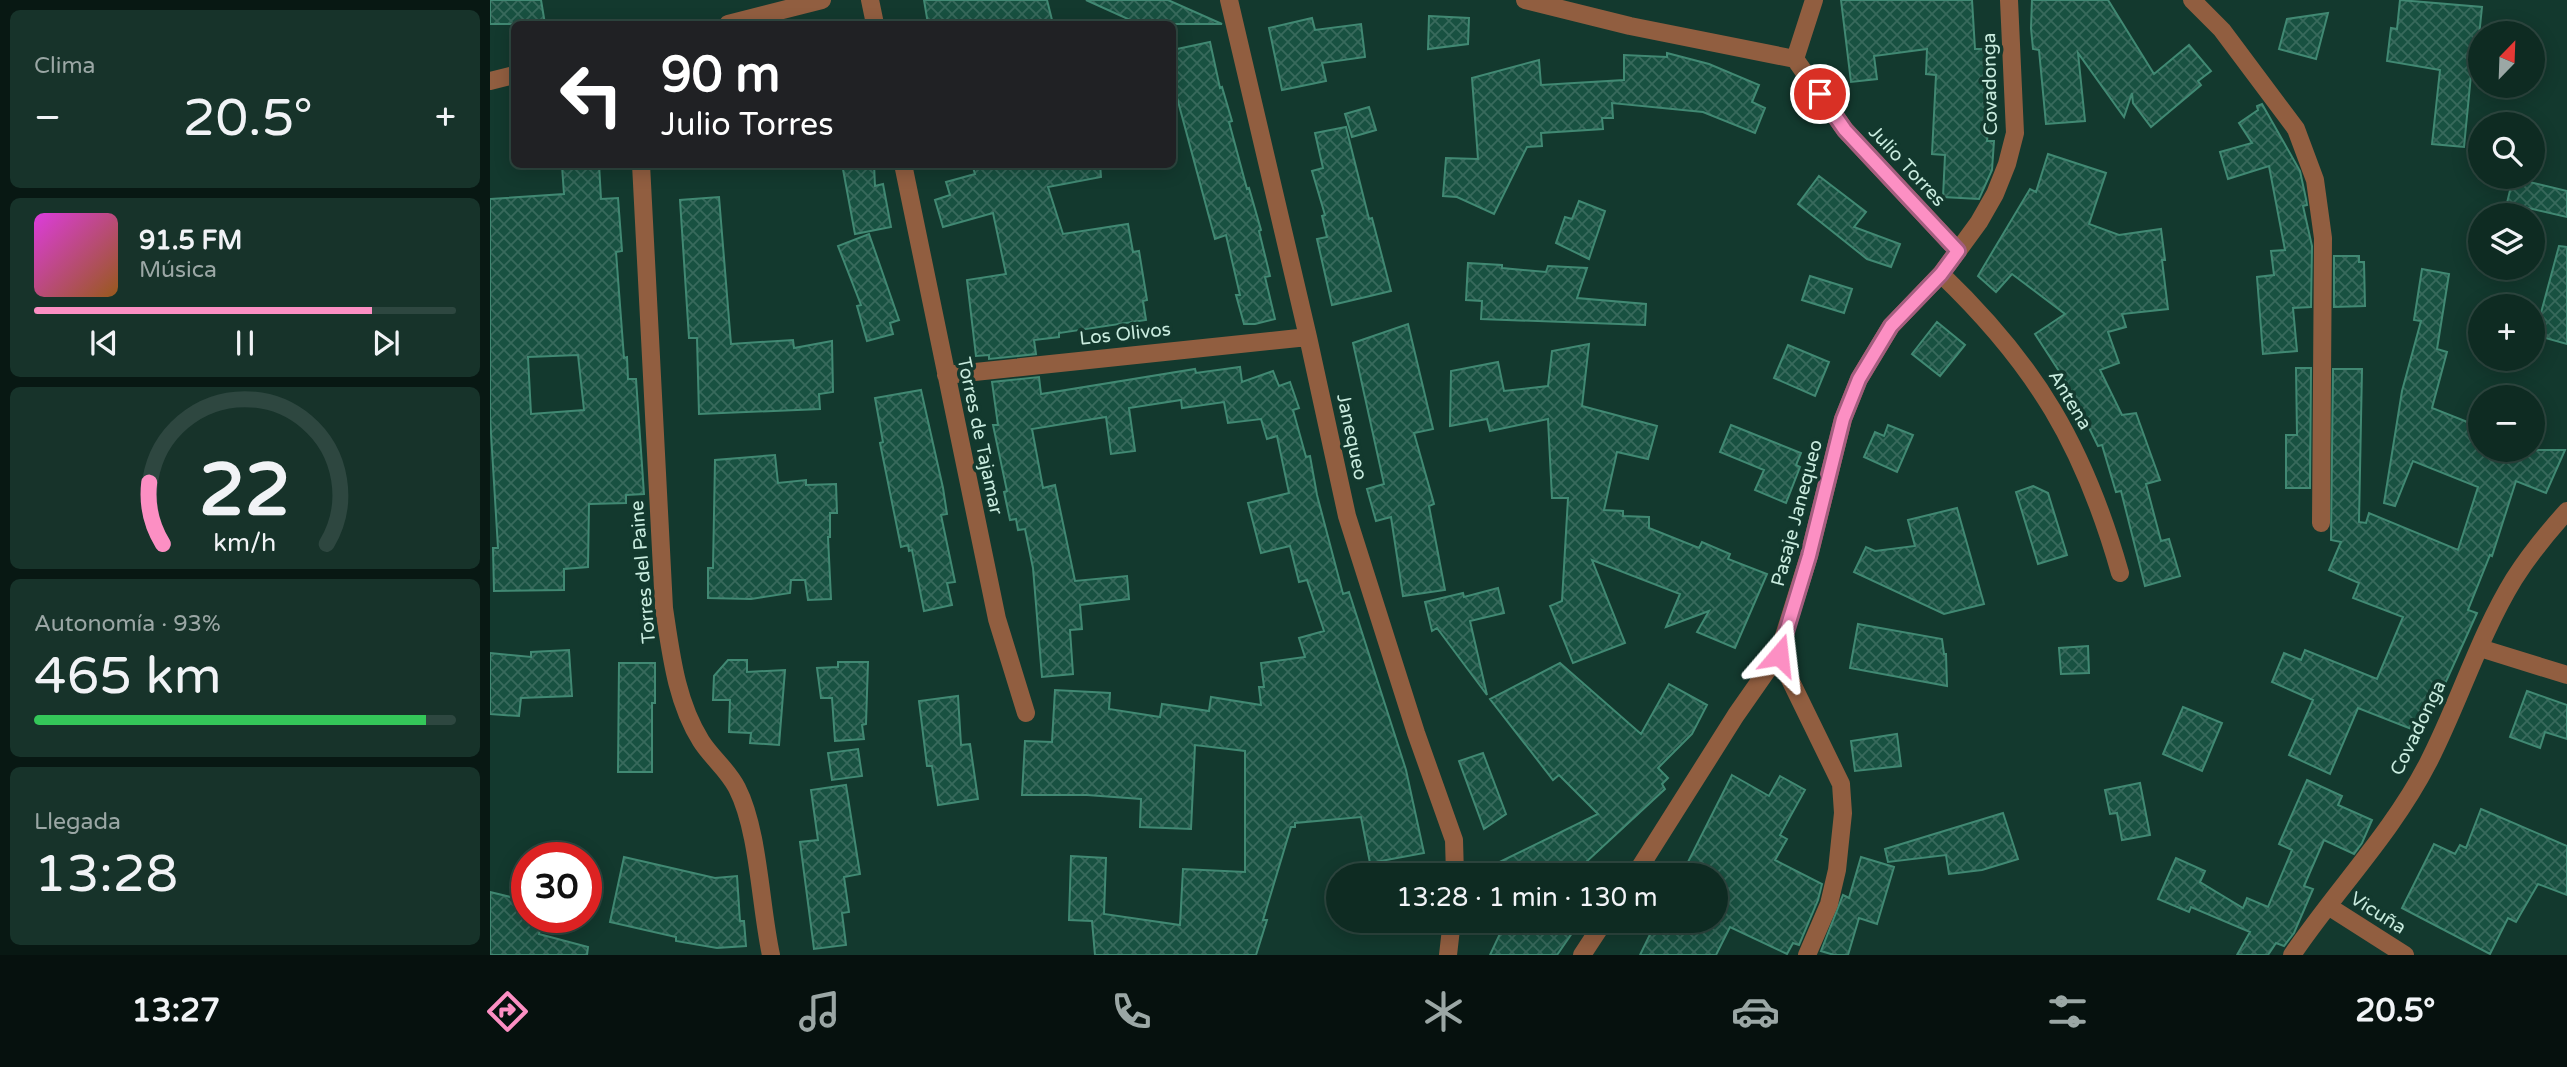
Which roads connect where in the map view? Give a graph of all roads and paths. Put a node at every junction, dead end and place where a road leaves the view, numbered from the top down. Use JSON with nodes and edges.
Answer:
{"nodes":[{"id":1,"x":822,"y":0,"type":"edge"},
{"id":2,"x":870,"y":0,"type":"edge"},
{"id":3,"x":1229,"y":0,"type":"edge"},
{"id":4,"x":1525,"y":0,"type":"edge"},
{"id":5,"x":1814,"y":0,"type":"edge"},
{"id":6,"x":2009,"y":0,"type":"edge"},
{"id":7,"x":2192,"y":0,"type":"edge"},
{"id":8,"x":740,"y":21,"type":"edge"},
{"id":9,"x":874,"y":21,"type":"edge"},
{"id":10,"x":1795,"y":59,"type":"junction"},
{"id":11,"x":511,"y":76,"type":"edge"},
{"id":12,"x":490,"y":80,"type":"edge"},
{"id":13,"x":641,"y":168,"type":"edge"},
{"id":14,"x":905,"y":168,"type":"edge"},
{"id":15,"x":1958,"y":251,"type":"junction"},
{"id":16,"x":1941,"y":274,"type":"junction"},
{"id":17,"x":1308,"y":337,"type":"junction"},
{"id":18,"x":946,"y":375,"type":"junction"},
{"id":19,"x":2567,"y":511,"type":"edge"},
{"id":20,"x":2321,"y":523,"type":"dead end"},
{"id":21,"x":2120,"y":573,"type":"dead end"},
{"id":22,"x":2480,"y":648,"type":"junction"},
{"id":23,"x":1779,"y":655,"type":"junction"},
{"id":24,"x":2567,"y":675,"type":"edge"},
{"id":25,"x":1026,"y":713,"type":"dead end"},
{"id":26,"x":1455,"y":863,"type":"edge"},
{"id":27,"x":1642,"y":863,"type":"edge"},
{"id":28,"x":2328,"y":906,"type":"junction"},
{"id":29,"x":1451,"y":933,"type":"edge"},
{"id":30,"x":1597,"y":933,"type":"edge"},
{"id":31,"x":771,"y":955,"type":"edge"},
{"id":32,"x":1448,"y":955,"type":"edge"},
{"id":33,"x":1583,"y":955,"type":"edge"},
{"id":34,"x":1807,"y":955,"type":"edge"},
{"id":35,"x":2292,"y":955,"type":"edge"},
{"id":36,"x":2405,"y":955,"type":"edge"}],
"edges":[{"from":1,"to":8,"type":"street"},
{"from":2,"to":9,"type":"street"},
{"from":3,"to":17,"type":"street","name":"Janequeo"},
{"from":4,"to":10,"type":"street"},
{"from":5,"to":10,"type":"street"},
{"from":6,"to":15,"type":"street","name":"Covadonga"},
{"from":7,"to":20,"type":"street"},
{"from":10,"to":15,"type":"street","name":"Julio Torres"},
{"from":11,"to":12,"type":"street"},
{"from":13,"to":31,"type":"street","name":"Torres del Paine"},
{"from":14,"to":18,"type":"street","name":"Torres de Tajamar"},
{"from":15,"to":16,"type":"street","name":"Covadonga"},
{"from":16,"to":21,"type":"street","name":"Antena"},
{"from":16,"to":23,"type":"street","name":"Pasaje Janequeo"},
{"from":17,"to":18,"type":"street","name":"Los Olivos"},
{"from":17,"to":26,"type":"street","name":"Janequeo"},
{"from":18,"to":25,"type":"street","name":"Torres de Tajamar"},
{"from":19,"to":22,"type":"street","name":"Covadonga"},
{"from":22,"to":24,"type":"street"},
{"from":22,"to":28,"type":"street","name":"Covadonga"},
{"from":23,"to":27,"type":"street","name":"Pasaje Janequeo"},
{"from":23,"to":34,"type":"street"},
{"from":28,"to":35,"type":"street","name":"Covadonga"},
{"from":28,"to":36,"type":"street","name":"Vicuña"},
{"from":29,"to":32,"type":"street"},
{"from":30,"to":33,"type":"street"}]}
